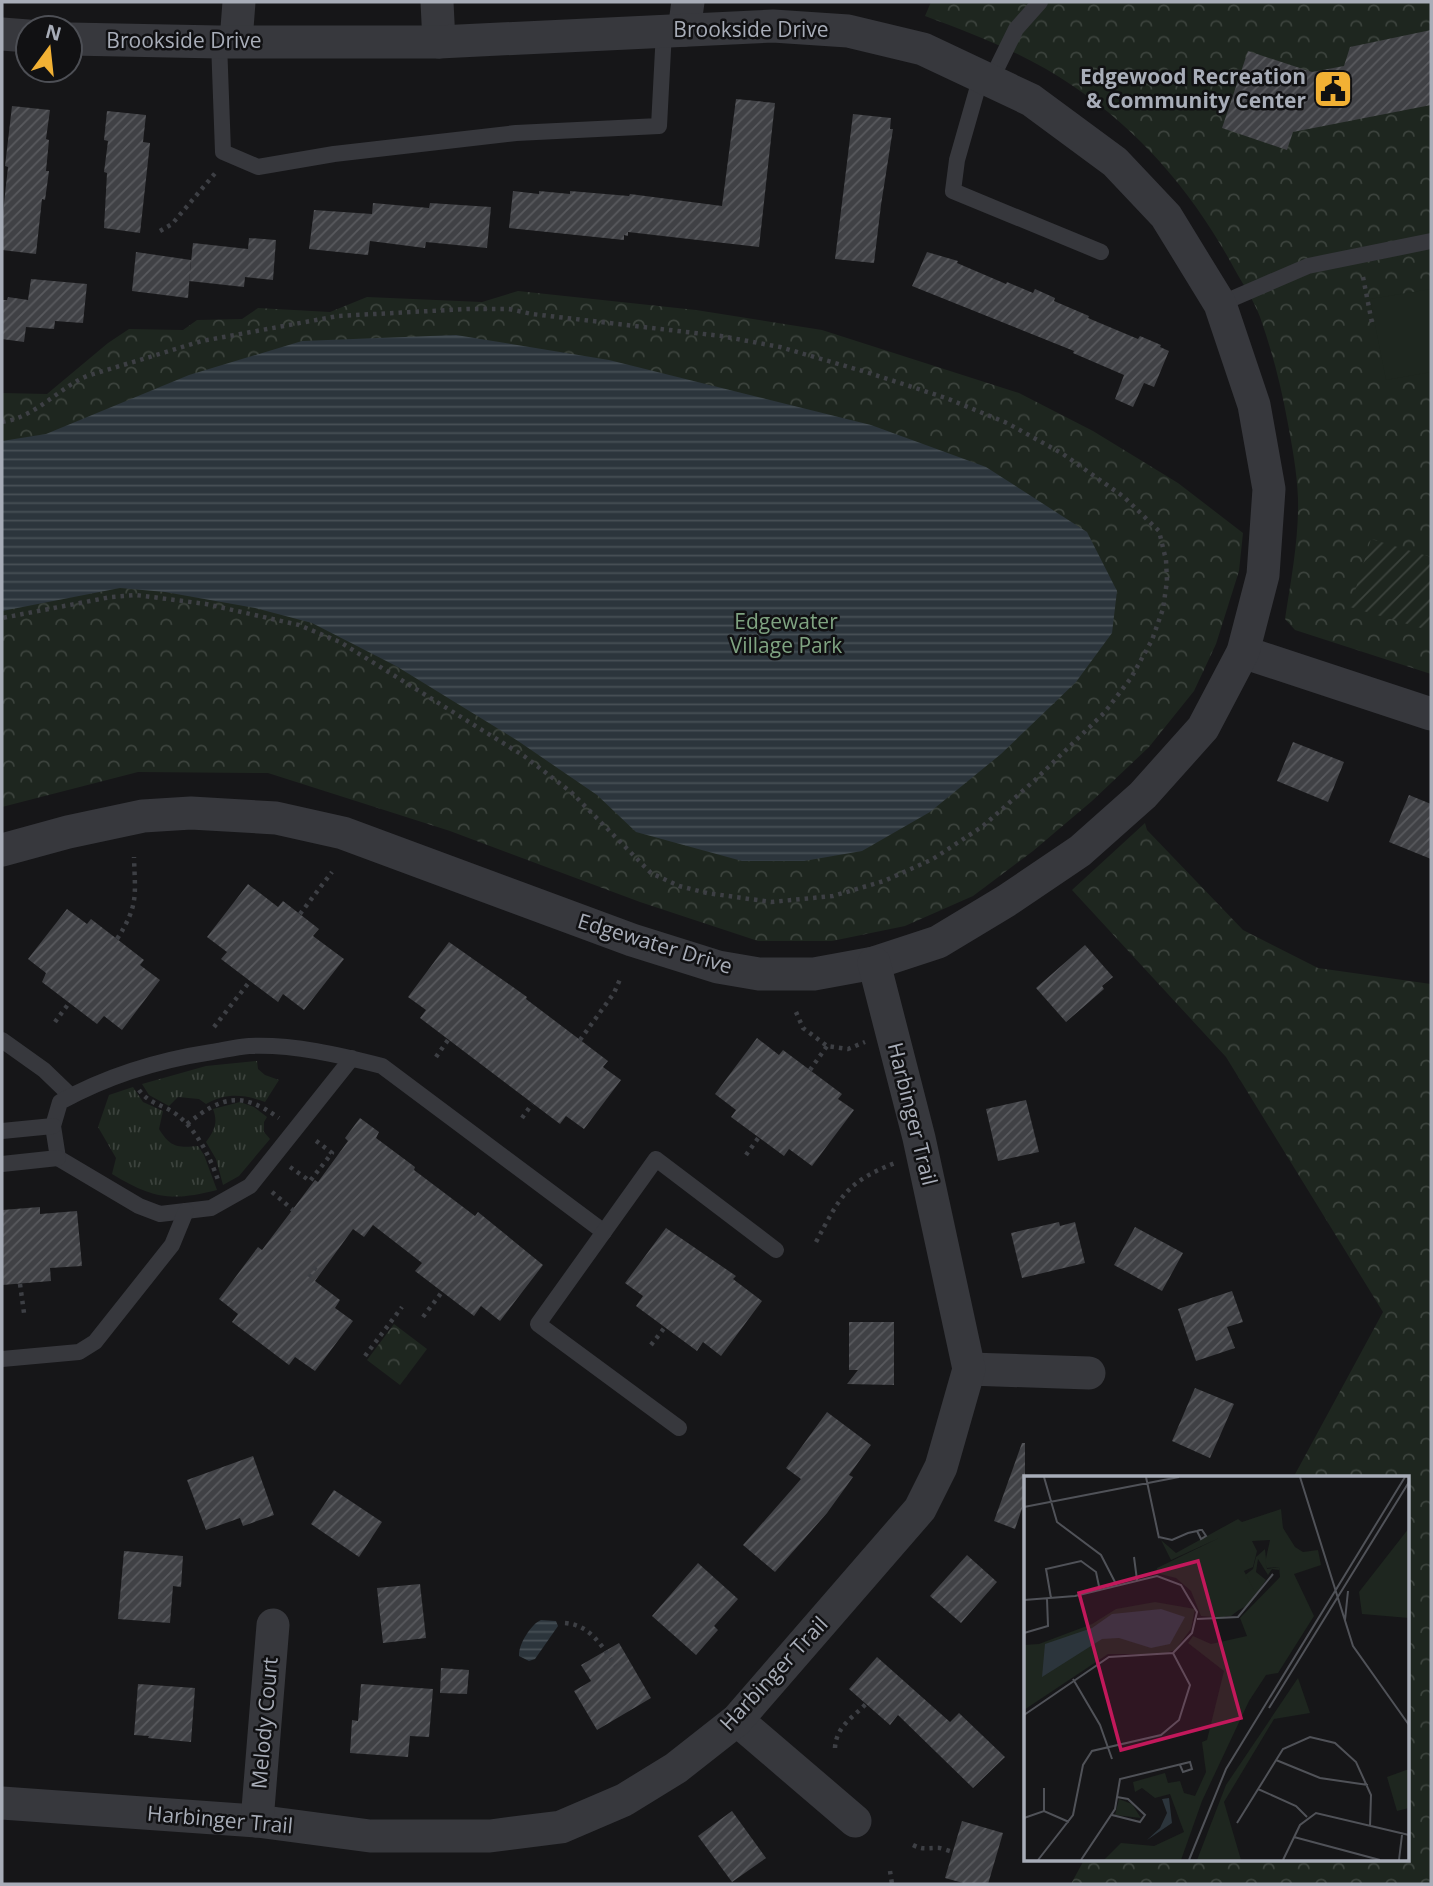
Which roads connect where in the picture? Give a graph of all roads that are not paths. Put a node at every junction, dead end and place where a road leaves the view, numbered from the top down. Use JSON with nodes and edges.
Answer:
{"nodes":[{"id":1,"x":239,"y":2,"type":"edge"},
{"id":2,"x":437,"y":2,"type":"edge"},
{"id":3,"x":1040,"y":2,"type":"edge"},
{"id":4,"x":679,"y":21,"type":"edge"},
{"id":5,"x":84,"y":39,"type":"edge"},
{"id":6,"x":228,"y":42,"type":"junction"},
{"id":7,"x":439,"y":42,"type":"junction"},
{"id":8,"x":986,"y":78,"type":"junction"},
{"id":9,"x":1431,"y":241,"type":"edge"},
{"id":10,"x":1101,"y":252,"type":"dead end"},
{"id":11,"x":1220,"y":304,"type":"junction"},
{"id":12,"x":1243,"y":652,"type":"junction"},
{"id":13,"x":1431,"y":714,"type":"edge"},
{"id":14,"x":2,"y":849,"type":"edge"},
{"id":15,"x":874,"y":963,"type":"junction"},
{"id":16,"x":2,"y":1040,"type":"edge"},
{"id":17,"x":352,"y":1058,"type":"junction"},
{"id":18,"x":71,"y":1096,"type":"junction"},
{"id":19,"x":53,"y":1126,"type":"junction"},
{"id":20,"x":2,"y":1131,"type":"edge"},
{"id":21,"x":58,"y":1158,"type":"junction"},
{"id":22,"x":2,"y":1164,"type":"edge"},
{"id":23,"x":186,"y":1211,"type":"junction"},
{"id":24,"x":604,"y":1232,"type":"junction"},
{"id":25,"x":776,"y":1250,"type":"dead end"},
{"id":26,"x":2,"y":1359,"type":"edge"},
{"id":27,"x":969,"y":1369,"type":"junction"},
{"id":28,"x":1089,"y":1373,"type":"dead end"},
{"id":29,"x":679,"y":1427,"type":"dead end"},
{"id":30,"x":273,"y":1625,"type":"dead end"},
{"id":31,"x":737,"y":1720,"type":"junction"},
{"id":32,"x":2,"y":1803,"type":"edge"},
{"id":33,"x":257,"y":1821,"type":"junction"},
{"id":34,"x":855,"y":1821,"type":"dead end"}],
"edges":[{"from":1,"to":6,"type":"street"},
{"from":2,"to":7,"type":"street"},
{"from":3,"to":8,"type":"lane"},
{"from":4,"to":6,"type":"lane"},
{"from":4,"to":7,"type":"street","name":"Brookside Drive"},
{"from":4,"to":8,"type":"street","name":"Brookside Drive"},
{"from":5,"to":6,"type":"street","name":"Brookside Drive"},
{"from":6,"to":7,"type":"street","name":"Brookside Drive"},
{"from":8,"to":10,"type":"lane"},
{"from":8,"to":11,"type":"street","name":"Brookside Drive"},
{"from":9,"to":11,"type":"lane"},
{"from":11,"to":12,"type":"street","name":"Brookside Drive"},
{"from":12,"to":13,"type":"street"},
{"from":12,"to":15,"type":"street","name":"Edgewater Drive"},
{"from":14,"to":15,"type":"street","name":"Edgewater Drive"},
{"from":15,"to":27,"type":"street","name":"Harbinger Trail"},
{"from":16,"to":18,"type":"lane"},
{"from":17,"to":18,"type":"lane"},
{"from":17,"to":23,"type":"lane"},
{"from":17,"to":24,"type":"lane"},
{"from":18,"to":19,"type":"lane"},
{"from":19,"to":20,"type":"lane"},
{"from":19,"to":21,"type":"lane"},
{"from":21,"to":22,"type":"lane"},
{"from":21,"to":23,"type":"lane"},
{"from":23,"to":26,"type":"lane"},
{"from":24,"to":25,"type":"lane"},
{"from":24,"to":29,"type":"lane"},
{"from":27,"to":28,"type":"street"},
{"from":27,"to":31,"type":"street","name":"Harbinger Trail"},
{"from":30,"to":33,"type":"street","name":"Melody Court"},
{"from":31,"to":33,"type":"street","name":"Harbinger Trail"},
{"from":31,"to":34,"type":"street"},
{"from":32,"to":33,"type":"street","name":"Harbinger Trail"}]}
